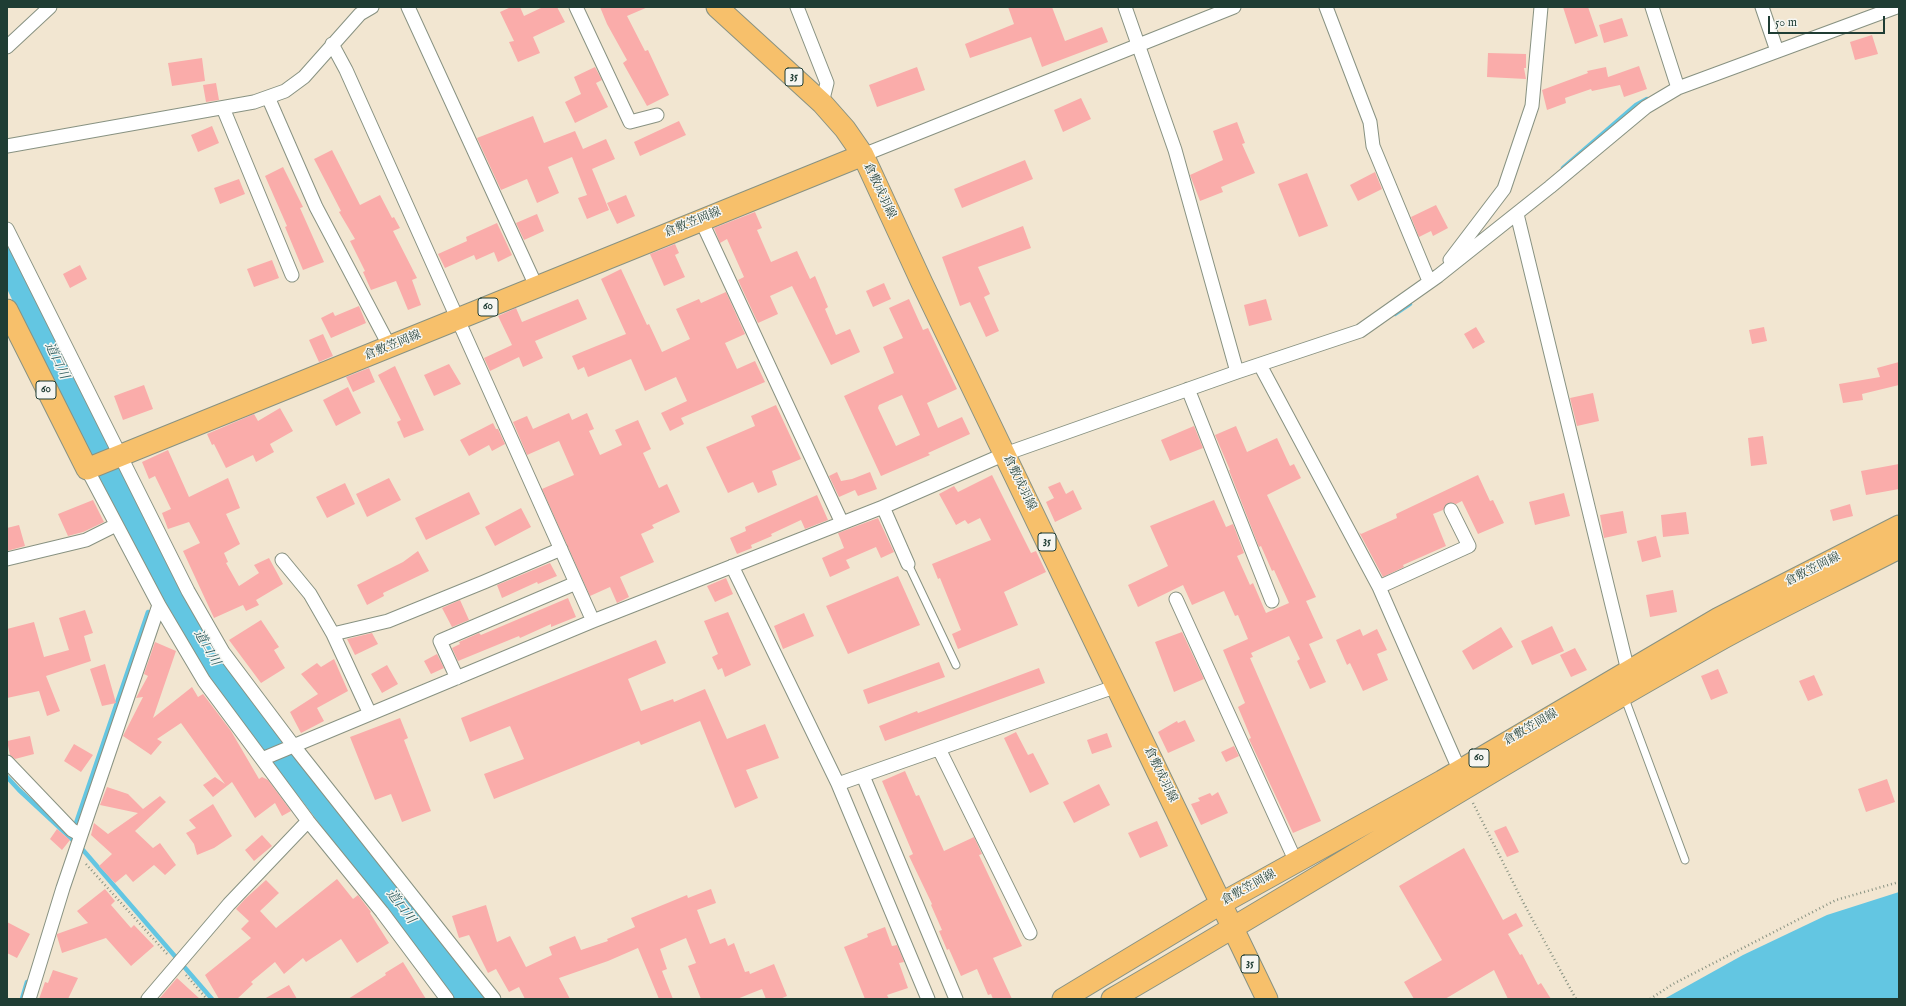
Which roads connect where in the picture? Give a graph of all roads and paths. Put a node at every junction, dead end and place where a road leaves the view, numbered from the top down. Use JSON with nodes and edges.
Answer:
{"nodes":[{"id":1,"x":50,"y":7,"type":"edge"},
{"id":2,"x":372,"y":7,"type":"edge"},
{"id":3,"x":408,"y":7,"type":"edge"},
{"id":4,"x":576,"y":7,"type":"edge"},
{"id":5,"x":717,"y":7,"type":"edge"},
{"id":6,"x":797,"y":7,"type":"edge"},
{"id":7,"x":1125,"y":7,"type":"edge"},
{"id":8,"x":1234,"y":7,"type":"edge"},
{"id":9,"x":1326,"y":7,"type":"edge"},
{"id":10,"x":1540,"y":7,"type":"edge"},
{"id":11,"x":1652,"y":7,"type":"edge"},
{"id":12,"x":1762,"y":7,"type":"edge"},
{"id":13,"x":1897,"y":7,"type":"edge"},
{"id":14,"x":332,"y":44,"type":"junction"},
{"id":15,"x":1138,"y":45,"type":"junction"},
{"id":16,"x":7,"y":47,"type":"edge"},
{"id":17,"x":1777,"y":51,"type":"junction"},
{"id":18,"x":1678,"y":88,"type":"junction"},
{"id":19,"x":268,"y":97,"type":"junction"},
{"id":20,"x":822,"y":103,"type":"junction"},
{"id":21,"x":223,"y":108,"type":"junction"},
{"id":22,"x":657,"y":115,"type":"dead end"},
{"id":23,"x":7,"y":146,"type":"edge"},
{"id":24,"x":863,"y":155,"type":"junction"},
{"id":25,"x":1517,"y":214,"type":"junction"},
{"id":26,"x":701,"y":220,"type":"junction"},
{"id":27,"x":7,"y":229,"type":"edge"},
{"id":28,"x":292,"y":275,"type":"dead end"},
{"id":29,"x":1433,"y":279,"type":"junction"},
{"id":30,"x":537,"y":288,"type":"junction"},
{"id":31,"x":7,"y":310,"type":"edge"},
{"id":32,"x":458,"y":320,"type":"junction"},
{"id":33,"x":390,"y":347,"type":"junction"},
{"id":34,"x":1260,"y":365,"type":"junction"},
{"id":35,"x":1237,"y":372,"type":"junction"},
{"id":36,"x":1188,"y":390,"type":"junction"},
{"id":37,"x":1005,"y":454,"type":"junction"},
{"id":38,"x":117,"y":456,"type":"junction"},
{"id":39,"x":91,"y":468,"type":"junction"},
{"id":40,"x":883,"y":507,"type":"junction"},
{"id":41,"x":1451,"y":510,"type":"dead end"},
{"id":42,"x":842,"y":523,"type":"junction"},
{"id":43,"x":116,"y":525,"type":"junction"},
{"id":44,"x":1899,"y":526,"type":"edge"},
{"id":45,"x":561,"y":548,"type":"junction"},
{"id":46,"x":1899,"y":548,"type":"edge"},
{"id":47,"x":7,"y":559,"type":"edge"},
{"id":48,"x":282,"y":560,"type":"dead end"},
{"id":49,"x":908,"y":564,"type":"joint"},
{"id":50,"x":732,"y":566,"type":"junction"},
{"id":51,"x":576,"y":583,"type":"junction"},
{"id":52,"x":1379,"y":587,"type":"junction"},
{"id":53,"x":1176,"y":599,"type":"dead end"},
{"id":54,"x":1272,"y":601,"type":"dead end"},
{"id":55,"x":159,"y":605,"type":"junction"},
{"id":56,"x":593,"y":621,"type":"junction"},
{"id":57,"x":333,"y":634,"type":"junction"},
{"id":58,"x":956,"y":665,"type":"dead end"},
{"id":59,"x":1628,"y":671,"type":"junction"},
{"id":60,"x":457,"y":678,"type":"junction"},
{"id":61,"x":1117,"y":686,"type":"junction"},
{"id":62,"x":1624,"y":695,"type":"junction"},
{"id":63,"x":370,"y":714,"type":"junction"},
{"id":64,"x":293,"y":746,"type":"junction"},
{"id":65,"x":939,"y":749,"type":"junction"},
{"id":66,"x":263,"y":758,"type":"junction"},
{"id":67,"x":7,"y":762,"type":"edge"},
{"id":68,"x":863,"y":776,"type":"junction"},
{"id":69,"x":1463,"y":779,"type":"junction"},
{"id":70,"x":838,"y":784,"type":"junction"},
{"id":71,"x":308,"y":821,"type":"junction"},
{"id":72,"x":81,"y":835,"type":"junction"},
{"id":73,"x":75,"y":852,"type":"junction"},
{"id":74,"x":1684,"y":860,"type":"dead end"},
{"id":75,"x":1296,"y":862,"type":"junction"},
{"id":76,"x":1899,"y":882,"type":"edge"},
{"id":77,"x":1222,"y":903,"type":"junction"},
{"id":78,"x":1234,"y":928,"type":"junction"},
{"id":79,"x":1030,"y":933,"type":"dead end"},
{"id":80,"x":179,"y":962,"type":"junction"},
{"id":81,"x":29,"y":999,"type":"edge"},
{"id":82,"x":148,"y":999,"type":"edge"},
{"id":83,"x":207,"y":999,"type":"edge"},
{"id":84,"x":447,"y":999,"type":"edge"},
{"id":85,"x":494,"y":999,"type":"edge"},
{"id":86,"x":928,"y":999,"type":"edge"},
{"id":87,"x":956,"y":999,"type":"edge"},
{"id":88,"x":1063,"y":999,"type":"edge"},
{"id":89,"x":1112,"y":999,"type":"edge"},
{"id":90,"x":1267,"y":999,"type":"edge"},
{"id":91,"x":1576,"y":999,"type":"edge"},
{"id":92,"x":1650,"y":999,"type":"edge"}],
"edges":[{"from":1,"to":16,"type":"street"},
{"from":2,"to":14,"type":"street"},
{"from":3,"to":30,"type":"street"},
{"from":4,"to":22,"type":"street"},
{"from":5,"to":20,"type":"main road","name":"倉敷成羽線","number":"35"},
{"from":6,"to":20,"type":"street"},
{"from":7,"to":15,"type":"street"},
{"from":8,"to":15,"type":"street"},
{"from":9,"to":29,"type":"street"},
{"from":10,"to":29,"type":"street"},
{"from":11,"to":18,"type":"street"},
{"from":12,"to":17,"type":"street"},
{"from":13,"to":17,"type":"street"},
{"from":14,"to":19,"type":"street"},
{"from":14,"to":32,"type":"street"},
{"from":15,"to":24,"type":"street"},
{"from":15,"to":35,"type":"street"},
{"from":17,"to":18,"type":"street"},
{"from":18,"to":25,"type":"street"},
{"from":19,"to":21,"type":"street"},
{"from":19,"to":33,"type":"street"},
{"from":20,"to":24,"type":"main road","name":"倉敷成羽線","number":"35"},
{"from":21,"to":23,"type":"street"},
{"from":21,"to":28,"type":"street"},
{"from":24,"to":26,"type":"main road","name":"倉敷笠岡線","number":"60"},
{"from":24,"to":37,"type":"main road","name":"倉敷成羽線","number":"35"},
{"from":25,"to":29,"type":"street"},
{"from":25,"to":59,"type":"street"},
{"from":26,"to":30,"type":"main road","name":"倉敷笠岡線","number":"60"},
{"from":26,"to":42,"type":"street"},
{"from":27,"to":38,"type":"street"},
{"from":29,"to":34,"type":"street"},
{"from":30,"to":32,"type":"main road","name":"倉敷笠岡線","number":"60"},
{"from":31,"to":39,"type":"main road","number":"60"},
{"from":32,"to":33,"type":"main road","name":"倉敷笠岡線","number":"60"},
{"from":32,"to":45,"type":"street"},
{"from":33,"to":38,"type":"main road","name":"倉敷笠岡線","number":"60"},
{"from":34,"to":35,"type":"street"},
{"from":34,"to":52,"type":"street"},
{"from":35,"to":36,"type":"street"},
{"from":36,"to":37,"type":"street"},
{"from":36,"to":54,"type":"street"},
{"from":37,"to":40,"type":"street"},
{"from":37,"to":61,"type":"main road","name":"倉敷成羽線","number":"35"},
{"from":38,"to":39,"type":"main road","name":"倉敷笠岡線","number":"60"},
{"from":38,"to":64,"type":"street"},
{"from":39,"to":43,"type":"street"},
{"from":40,"to":42,"type":"street"},
{"from":40,"to":49,"type":"street"},
{"from":41,"to":52,"type":"street"},
{"from":42,"to":50,"type":"street"},
{"from":43,"to":47,"type":"street"},
{"from":43,"to":55,"type":"street"},
{"from":44,"to":59,"type":"main road","name":"倉敷笠岡線","number":"60"},
{"from":45,"to":51,"type":"street"},
{"from":45,"to":57,"type":"street"},
{"from":46,"to":62,"type":"main road","name":"倉敷笠岡線","number":"60"},
{"from":48,"to":57,"type":"street"},
{"from":49,"to":58,"type":"lane"},
{"from":50,"to":56,"type":"street"},
{"from":50,"to":70,"type":"street"},
{"from":51,"to":56,"type":"street"},
{"from":51,"to":60,"type":"street"},
{"from":52,"to":69,"type":"street"},
{"from":53,"to":75,"type":"street"},
{"from":55,"to":66,"type":"street"},
{"from":55,"to":72,"type":"street"},
{"from":56,"to":60,"type":"street"},
{"from":57,"to":63,"type":"street"},
{"from":59,"to":69,"type":"main road","name":"倉敷笠岡線","number":"60"},
{"from":60,"to":63,"type":"street"},
{"from":61,"to":65,"type":"street"},
{"from":61,"to":77,"type":"main road","name":"倉敷成羽線","number":"35"},
{"from":62,"to":69,"type":"main road","name":"倉敷笠岡線","number":"60"},
{"from":62,"to":74,"type":"lane"},
{"from":63,"to":64,"type":"street"},
{"from":64,"to":66,"type":"street"},
{"from":64,"to":85,"type":"street"},
{"from":65,"to":68,"type":"street"},
{"from":65,"to":79,"type":"street"},
{"from":66,"to":71,"type":"street"},
{"from":67,"to":72,"type":"street"},
{"from":68,"to":70,"type":"street"},
{"from":68,"to":87,"type":"street"},
{"from":69,"to":75,"type":"main road","name":"倉敷笠岡線","number":"60"},
{"from":69,"to":78,"type":"main road","name":"倉敷笠岡線","number":"60"},
{"from":69,"to":91,"type":"path"},
{"from":70,"to":86,"type":"street"},
{"from":71,"to":80,"type":"street"},
{"from":71,"to":84,"type":"street"},
{"from":72,"to":73,"type":"street"},
{"from":73,"to":80,"type":"path"},
{"from":73,"to":81,"type":"street"},
{"from":75,"to":77,"type":"main road","name":"倉敷笠岡線","number":"60"},
{"from":76,"to":92,"type":"path"},
{"from":77,"to":78,"type":"main road","name":"倉敷成羽線","number":"35"},
{"from":77,"to":88,"type":"main road","name":"倉敷笠岡線","number":"60"},
{"from":78,"to":89,"type":"main road","name":"倉敷笠岡線","number":"60"},
{"from":78,"to":90,"type":"main road","name":"倉敷成羽線","number":"35"},
{"from":80,"to":82,"type":"street"},
{"from":80,"to":83,"type":"path"}]}
